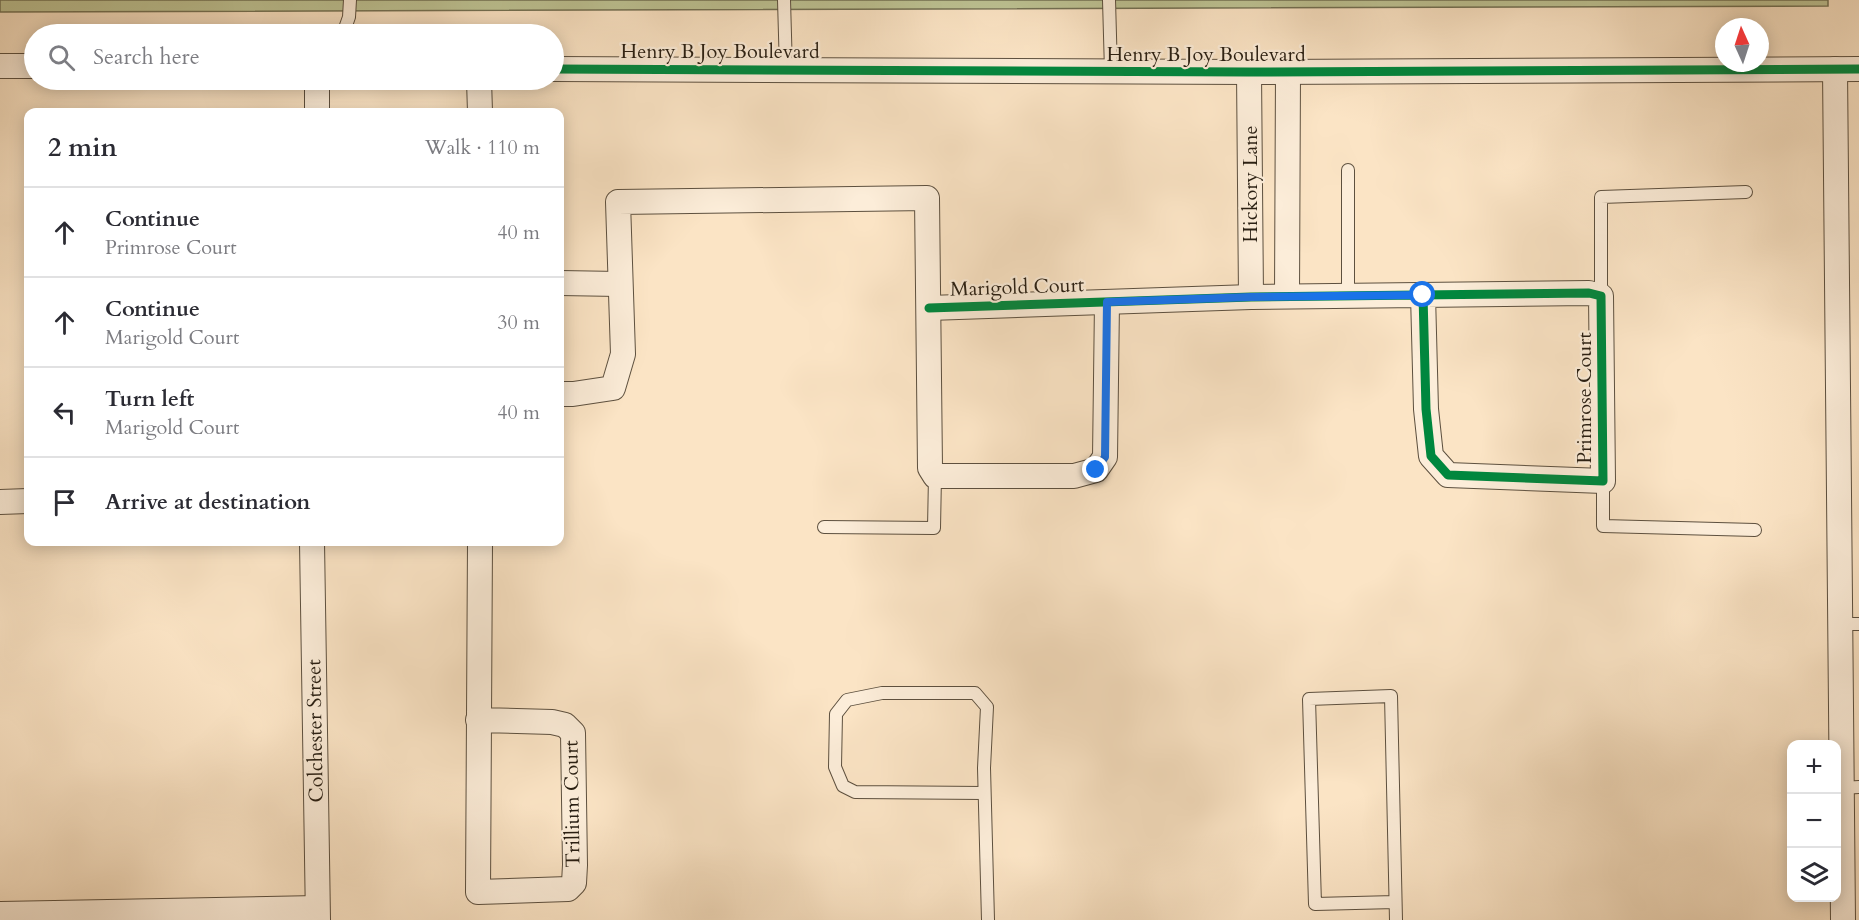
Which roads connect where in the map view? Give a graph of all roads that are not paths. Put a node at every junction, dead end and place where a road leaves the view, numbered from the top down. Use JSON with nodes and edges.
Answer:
{"nodes":[{"id":1,"x":350,"y":0,"type":"edge"},
{"id":2,"x":784,"y":0,"type":"edge"},
{"id":3,"x":1109,"y":0,"type":"edge"},
{"id":4,"x":347,"y":24,"type":"edge"},
{"id":5,"x":0,"y":66,"type":"edge"},
{"id":6,"x":24,"y":66,"type":"edge"},
{"id":7,"x":564,"y":69,"type":"edge"},
{"id":8,"x":1835,"y":69,"type":"junction"},
{"id":9,"x":1859,"y":69,"type":"edge"},
{"id":10,"x":786,"y":70,"type":"junction"},
{"id":11,"x":1111,"y":71,"type":"junction"},
{"id":12,"x":1249,"y":72,"type":"junction"},
{"id":13,"x":1288,"y":72,"type":"junction"},
{"id":14,"x":317,"y":90,"type":"edge"},
{"id":15,"x":480,"y":90,"type":"edge"},
{"id":16,"x":316,"y":108,"type":"edge"},
{"id":17,"x":480,"y":108,"type":"edge"},
{"id":18,"x":1348,"y":171,"type":"dead end"},
{"id":19,"x":1746,"y":192,"type":"dead end"},
{"id":20,"x":564,"y":283,"type":"edge"},
{"id":21,"x":619,"y":284,"type":"junction"},
{"id":22,"x":1423,"y":295,"type":"junction"},
{"id":23,"x":1287,"y":296,"type":"junction"},
{"id":24,"x":1348,"y":296,"type":"junction"},
{"id":25,"x":1601,"y":296,"type":"junction"},
{"id":26,"x":1251,"y":297,"type":"junction"},
{"id":27,"x":1107,"y":302,"type":"junction"},
{"id":28,"x":928,"y":308,"type":"junction"},
{"id":29,"x":564,"y":394,"type":"edge"},
{"id":30,"x":934,"y":476,"type":"junction"},
{"id":31,"x":1603,"y":481,"type":"junction"},
{"id":32,"x":24,"y":501,"type":"edge"},
{"id":33,"x":0,"y":502,"type":"edge"},
{"id":34,"x":824,"y":527,"type":"dead end"},
{"id":35,"x":1755,"y":530,"type":"dead end"},
{"id":36,"x":312,"y":546,"type":"edge"},
{"id":37,"x":480,"y":546,"type":"edge"},
{"id":38,"x":1850,"y":624,"type":"edge"},
{"id":39,"x":478,"y":720,"type":"junction"},
{"id":40,"x":1850,"y":788,"type":"edge"},
{"id":41,"x":984,"y":793,"type":"junction"},
{"id":42,"x":1395,"y":902,"type":"junction"},
{"id":43,"x":0,"y":914,"type":"edge"},
{"id":44,"x":318,"y":914,"type":"edge"},
{"id":45,"x":988,"y":920,"type":"edge"},
{"id":46,"x":1396,"y":920,"type":"edge"},
{"id":47,"x":1843,"y":920,"type":"edge"}],
"edges":[{"from":1,"to":4,"type":"lane"},
{"from":2,"to":10,"type":"lane"},
{"from":3,"to":11,"type":"lane"},
{"from":5,"to":6,"type":"street"},
{"from":7,"to":10,"type":"street","name":"Henry B Joy Boulevard"},
{"from":8,"to":9,"type":"street","name":"Henry B Joy Boulevard"},
{"from":8,"to":13,"type":"street","name":"Henry B Joy Boulevard"},
{"from":8,"to":38,"type":"street"},
{"from":10,"to":11,"type":"street","name":"Henry B Joy Boulevard"},
{"from":11,"to":12,"type":"street","name":"Henry B Joy Boulevard"},
{"from":12,"to":13,"type":"street","name":"Henry B Joy Boulevard"},
{"from":12,"to":26,"type":"street","name":"Hickory Lane"},
{"from":13,"to":23,"type":"street","name":"Hickory Lane"},
{"from":14,"to":16,"type":"street"},
{"from":15,"to":17,"type":"street"},
{"from":18,"to":24,"type":"lane"},
{"from":19,"to":25,"type":"lane"},
{"from":20,"to":21,"type":"street"},
{"from":21,"to":28,"type":"street","name":"Marigold Court"},
{"from":21,"to":29,"type":"street","name":"Marigold Court"},
{"from":22,"to":24,"type":"street"},
{"from":22,"to":25,"type":"street"},
{"from":22,"to":31,"type":"street","name":"Primrose Court"},
{"from":23,"to":24,"type":"street"},
{"from":23,"to":26,"type":"street"},
{"from":25,"to":31,"type":"street","name":"Primrose Court"},
{"from":26,"to":27,"type":"street","name":"Marigold Court"},
{"from":27,"to":28,"type":"street","name":"Marigold Court"},
{"from":27,"to":30,"type":"street","name":"Marigold Court"},
{"from":28,"to":30,"type":"street","name":"Marigold Court"},
{"from":30,"to":34,"type":"lane"},
{"from":31,"to":35,"type":"lane"},
{"from":32,"to":33,"type":"street"},
{"from":36,"to":44,"type":"street","name":"Colchester Street"},
{"from":37,"to":39,"type":"street","name":"Trillium Court"},
{"from":38,"to":40,"type":"street"},
{"from":39,"to":39,"type":"street","name":"Trillium Court"},
{"from":40,"to":47,"type":"street"},
{"from":41,"to":41,"type":"lane"},
{"from":41,"to":45,"type":"lane"},
{"from":42,"to":42,"type":"lane"},
{"from":42,"to":46,"type":"lane"},
{"from":43,"to":44,"type":"street"}]}
